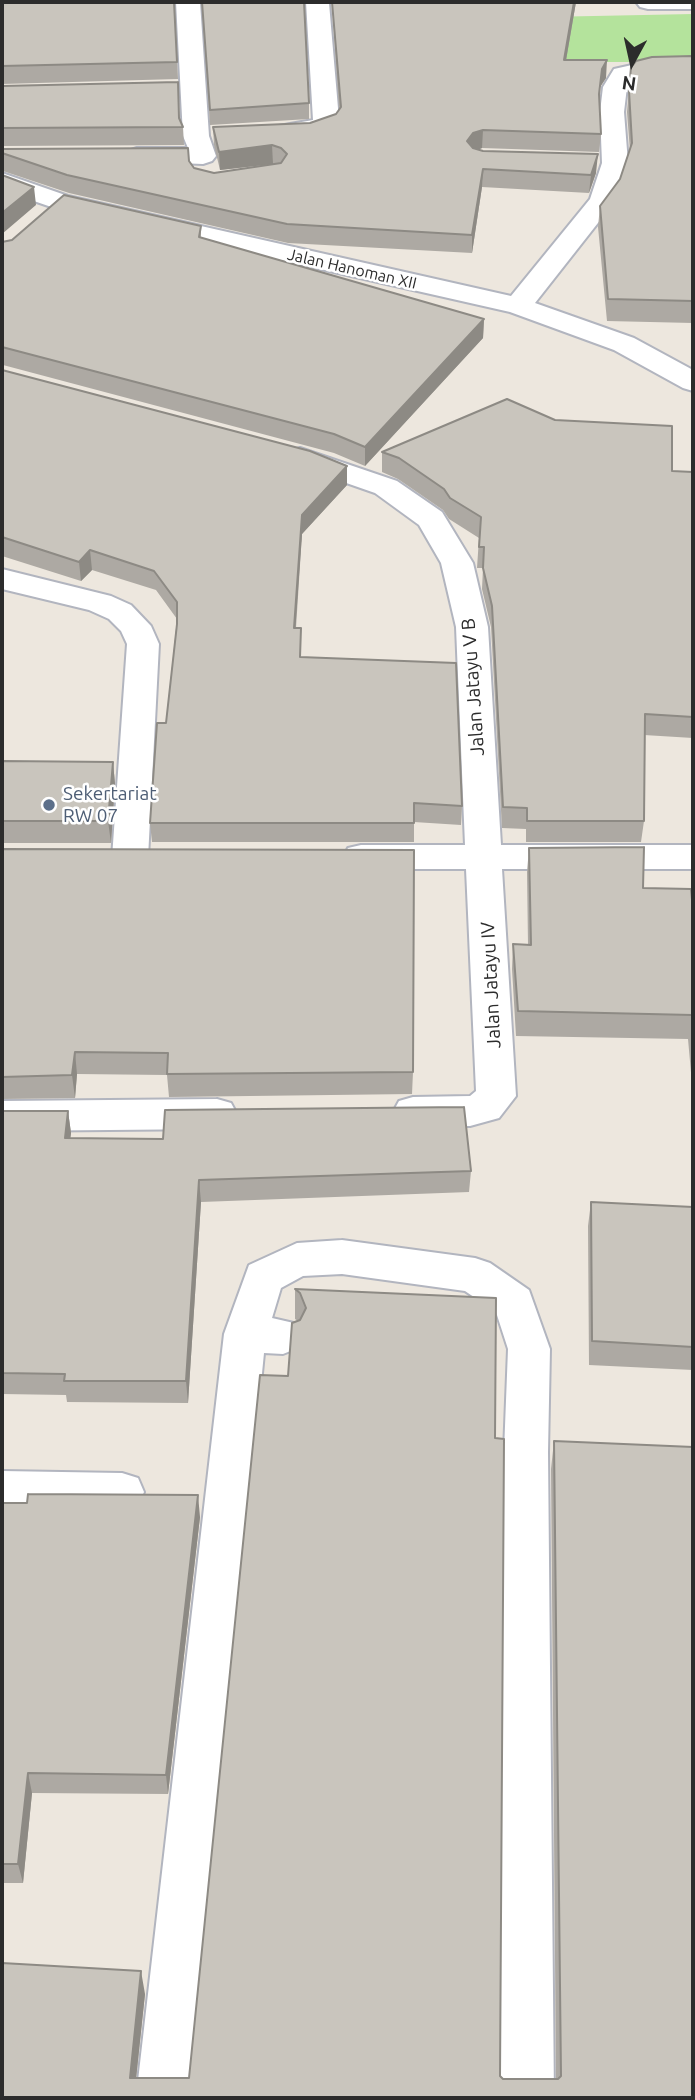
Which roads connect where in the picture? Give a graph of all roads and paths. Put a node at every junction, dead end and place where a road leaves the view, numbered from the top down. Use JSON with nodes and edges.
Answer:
{"nodes":[{"id":1,"x":167,"y":2,"type":"edge"},
{"id":2,"x":175,"y":2,"type":"edge"},
{"id":3,"x":188,"y":2,"type":"edge"},
{"id":4,"x":200,"y":2,"type":"edge"},
{"id":5,"x":213,"y":2,"type":"edge"},
{"id":6,"x":648,"y":2,"type":"edge"},
{"id":7,"x":693,"y":2,"type":"edge"},
{"id":8,"x":318,"y":3,"type":"edge"},
{"id":9,"x":693,"y":67,"type":"edge"},
{"id":10,"x":193,"y":89,"type":"junction"},
{"id":11,"x":166,"y":90,"type":"edge"},
{"id":12,"x":260,"y":133,"type":"edge"},
{"id":13,"x":109,"y":156,"type":"edge"},
{"id":14,"x":589,"y":162,"type":"edge"},
{"id":15,"x":615,"y":163,"type":"junction"},
{"id":16,"x":2,"y":181,"type":"edge"},
{"id":17,"x":517,"y":306,"type":"junction"},
{"id":18,"x":693,"y":382,"type":"edge"},
{"id":19,"x":268,"y":448,"type":"edge"},
{"id":20,"x":2,"y":579,"type":"edge"},
{"id":21,"x":334,"y":857,"type":"edge"},
{"id":22,"x":483,"y":857,"type":"junction"},
{"id":23,"x":92,"y":858,"type":"edge"},
{"id":24,"x":693,"y":858,"type":"edge"},
{"id":25,"x":373,"y":1112,"type":"edge"},
{"id":26,"x":250,"y":1114,"type":"edge"},
{"id":27,"x":2,"y":1116,"type":"edge"},
{"id":28,"x":2,"y":1490,"type":"edge"},
{"id":29,"x":122,"y":1492,"type":"edge"},
{"id":30,"x":163,"y":2098,"type":"edge"},
{"id":31,"x":527,"y":2098,"type":"edge"}],
"edges":[{"from":1,"to":2,"type":"street"},
{"from":3,"to":10,"type":"street"},
{"from":4,"to":5,"type":"street"},
{"from":6,"to":7,"type":"street"},
{"from":8,"to":12,"type":"street"},
{"from":9,"to":15,"type":"street"},
{"from":10,"to":11,"type":"street"},
{"from":10,"to":13,"type":"street"},
{"from":14,"to":15,"type":"street"},
{"from":15,"to":17,"type":"street"},
{"from":16,"to":17,"type":"street","name":"Jalan Hanoman XII"},
{"from":17,"to":18,"type":"street","name":"Jalan Hanoman XII"},
{"from":19,"to":22,"type":"street","name":"Jalan Jatayu V B"},
{"from":20,"to":23,"type":"street"},
{"from":21,"to":22,"type":"street"},
{"from":22,"to":24,"type":"street"},
{"from":22,"to":25,"type":"street","name":"Jalan Jatayu IV"},
{"from":26,"to":27,"type":"street"},
{"from":28,"to":29,"type":"street"},
{"from":30,"to":31,"type":"street"}]}
